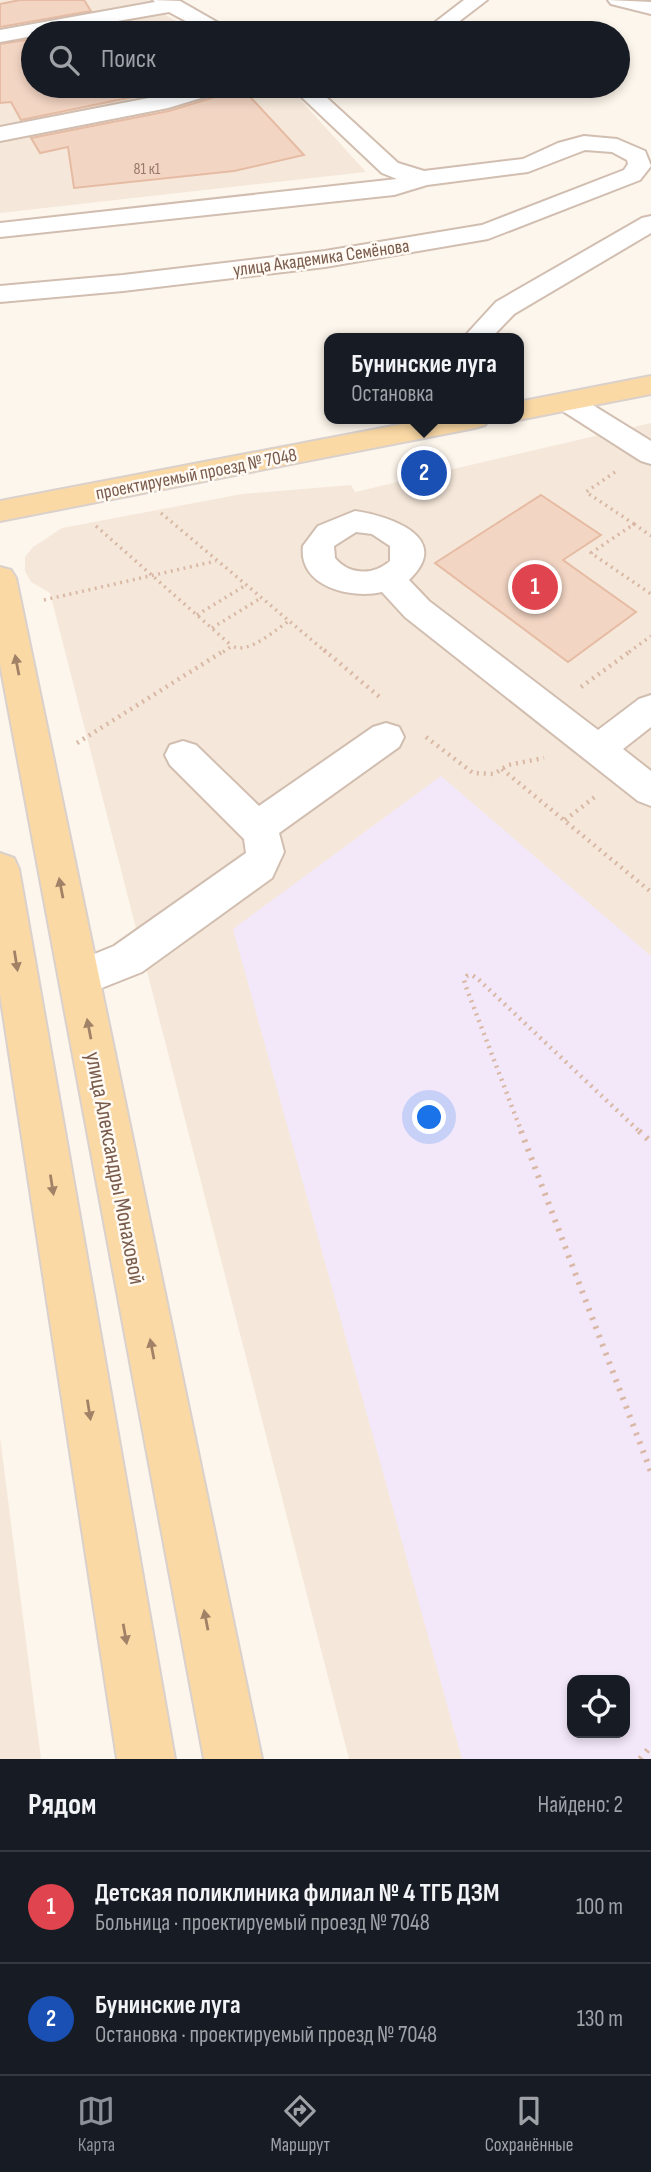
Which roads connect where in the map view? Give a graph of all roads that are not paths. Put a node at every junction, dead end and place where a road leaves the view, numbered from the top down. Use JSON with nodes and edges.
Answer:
{"nodes":[{"id":1,"x":477,"y":0,"type":"edge"},
{"id":2,"x":618,"y":0,"type":"edge"},
{"id":3,"x":168,"y":3,"type":"edge"},
{"id":4,"x":651,"y":9,"type":"edge"},
{"id":5,"x":76,"y":21,"type":"edge"},
{"id":6,"x":200,"y":21,"type":"edge"},
{"id":7,"x":448,"y":21,"type":"edge"},
{"id":8,"x":21,"y":32,"type":"edge"},
{"id":9,"x":0,"y":36,"type":"edge"},
{"id":10,"x":178,"y":98,"type":"edge"},
{"id":11,"x":316,"y":98,"type":"edge"},
{"id":12,"x":0,"y":134,"type":"edge"},
{"id":13,"x":415,"y":176,"type":"junction"},
{"id":14,"x":0,"y":203,"type":"edge"},
{"id":15,"x":651,"y":223,"type":"edge"},
{"id":16,"x":6,"y":229,"type":"edge"},
{"id":17,"x":0,"y":294,"type":"edge"},
{"id":18,"x":481,"y":333,"type":"edge"},
{"id":19,"x":651,"y":386,"type":"edge"},
{"id":20,"x":568,"y":402,"type":"junction"},
{"id":21,"x":524,"y":410,"type":"edge"},
{"id":22,"x":442,"y":424,"type":"edge"},
{"id":23,"x":651,"y":454,"type":"edge"},
{"id":24,"x":0,"y":511,"type":"edge"},
{"id":25,"x":0,"y":578,"type":"edge"},
{"id":26,"x":388,"y":579,"type":"dead end"},
{"id":27,"x":651,"y":708,"type":"edge"},
{"id":28,"x":389,"y":722,"type":"road end"},
{"id":29,"x":598,"y":749,"type":"junction"},
{"id":30,"x":183,"y":755,"type":"dead end"},
{"id":31,"x":651,"y":791,"type":"edge"},
{"id":32,"x":257,"y":828,"type":"junction"},
{"id":33,"x":0,"y":869,"type":"edge"},
{"id":34,"x":79,"y":979,"type":"junction"},
{"id":35,"x":146,"y":1759,"type":"edge"},
{"id":36,"x":233,"y":1759,"type":"edge"}],
"edges":[{"from":1,"to":7,"type":"street"},
{"from":2,"to":4,"type":"street"},
{"from":3,"to":5,"type":"street"},
{"from":3,"to":6,"type":"street"},
{"from":8,"to":9,"type":"street"},
{"from":10,"to":12,"type":"street"},
{"from":11,"to":13,"type":"street"},
{"from":13,"to":16,"type":"street"},
{"from":13,"to":17,"type":"street","name":"улица Академика Семёнова"},
{"from":14,"to":16,"type":"street"},
{"from":15,"to":18,"type":"street"},
{"from":19,"to":20,"type":"main road"},
{"from":20,"to":21,"type":"main road"},
{"from":20,"to":23,"type":"street"},
{"from":22,"to":24,"type":"main road","name":"проектируемый проезд № 7048"},
{"from":34,"to":25,"type":"main road","name":"улица Александры Монаховой","one_way":true},
{"from":26,"to":29,"type":"street"},
{"from":27,"to":29,"type":"street"},
{"from":28,"to":32,"type":"street"},
{"from":29,"to":31,"type":"street"},
{"from":30,"to":32,"type":"street"},
{"from":32,"to":34,"type":"street"},
{"from":33,"to":35,"type":"main road","one_way":true},
{"from":36,"to":34,"type":"main road","name":"улица Александры Монаховой","one_way":true}]}
